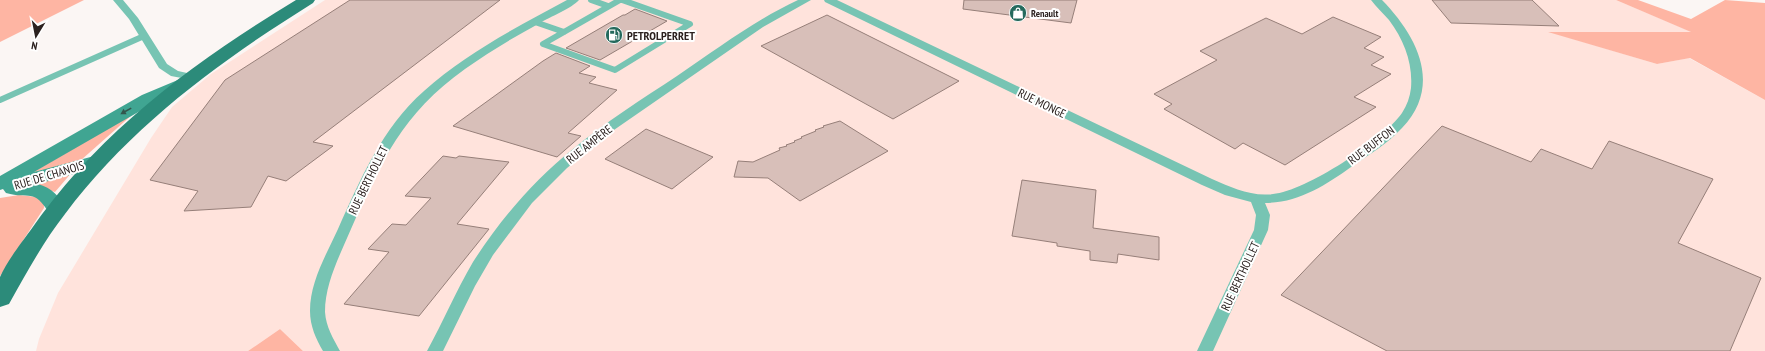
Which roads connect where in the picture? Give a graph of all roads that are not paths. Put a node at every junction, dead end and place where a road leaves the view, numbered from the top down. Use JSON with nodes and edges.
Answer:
{"nodes":[{"id":1,"x":118,"y":0,"type":"edge"},
{"id":2,"x":307,"y":0,"type":"edge"},
{"id":3,"x":574,"y":0,"type":"edge"},
{"id":4,"x":590,"y":0,"type":"edge"},
{"id":5,"x":621,"y":0,"type":"edge"},
{"id":6,"x":806,"y":0,"type":"edge"},
{"id":7,"x":829,"y":0,"type":"edge"},
{"id":8,"x":1376,"y":0,"type":"edge"},
{"id":9,"x":608,"y":6,"type":"junction"},
{"id":10,"x":535,"y":22,"type":"junction"},
{"id":11,"x":564,"y":32,"type":"junction"},
{"id":12,"x":144,"y":36,"type":"junction"},
{"id":13,"x":194,"y":75,"type":"junction"},
{"id":14,"x":0,"y":100,"type":"edge"},
{"id":15,"x":98,"y":161,"type":"junction"},
{"id":16,"x":0,"y":184,"type":"edge"},
{"id":17,"x":0,"y":192,"type":"edge"},
{"id":18,"x":1257,"y":198,"type":"junction"},
{"id":19,"x":57,"y":209,"type":"junction"},
{"id":20,"x":0,"y":298,"type":"edge"},
{"id":21,"x":332,"y":351,"type":"edge"},
{"id":22,"x":435,"y":351,"type":"edge"},
{"id":23,"x":1205,"y":351,"type":"edge"}],
"edges":[{"from":1,"to":12,"type":"street"},
{"from":2,"to":13,"type":"main road"},
{"from":3,"to":10,"type":"street","name":"RUE BERTHOLLET"},
{"from":4,"to":9,"type":"lane"},
{"from":5,"to":9,"type":"lane"},
{"from":5,"to":11,"type":"lane"},
{"from":6,"to":22,"type":"street","name":"RUE AMPÈRE"},
{"from":7,"to":18,"type":"street","name":"RUE MONGE"},
{"from":8,"to":18,"type":"street","name":"RUE BUFFON"},
{"from":9,"to":11,"type":"lane"},
{"from":10,"to":11,"type":"lane"},
{"from":10,"to":21,"type":"street","name":"RUE BERTHOLLET"},
{"from":12,"to":13,"type":"street"},
{"from":12,"to":14,"type":"lane"},
{"from":13,"to":15,"type":"main road"},
{"from":13,"to":16,"type":"street","one_way":true},
{"from":15,"to":17,"type":"street","name":"RUE DE CHANOIS"},
{"from":15,"to":19,"type":"main road"},
{"from":17,"to":19,"type":"street","name":"RUE DE CHANOIS"},
{"from":18,"to":23,"type":"street","name":"RUE BERTHOLLET"},
{"from":19,"to":20,"type":"main road"}]}
